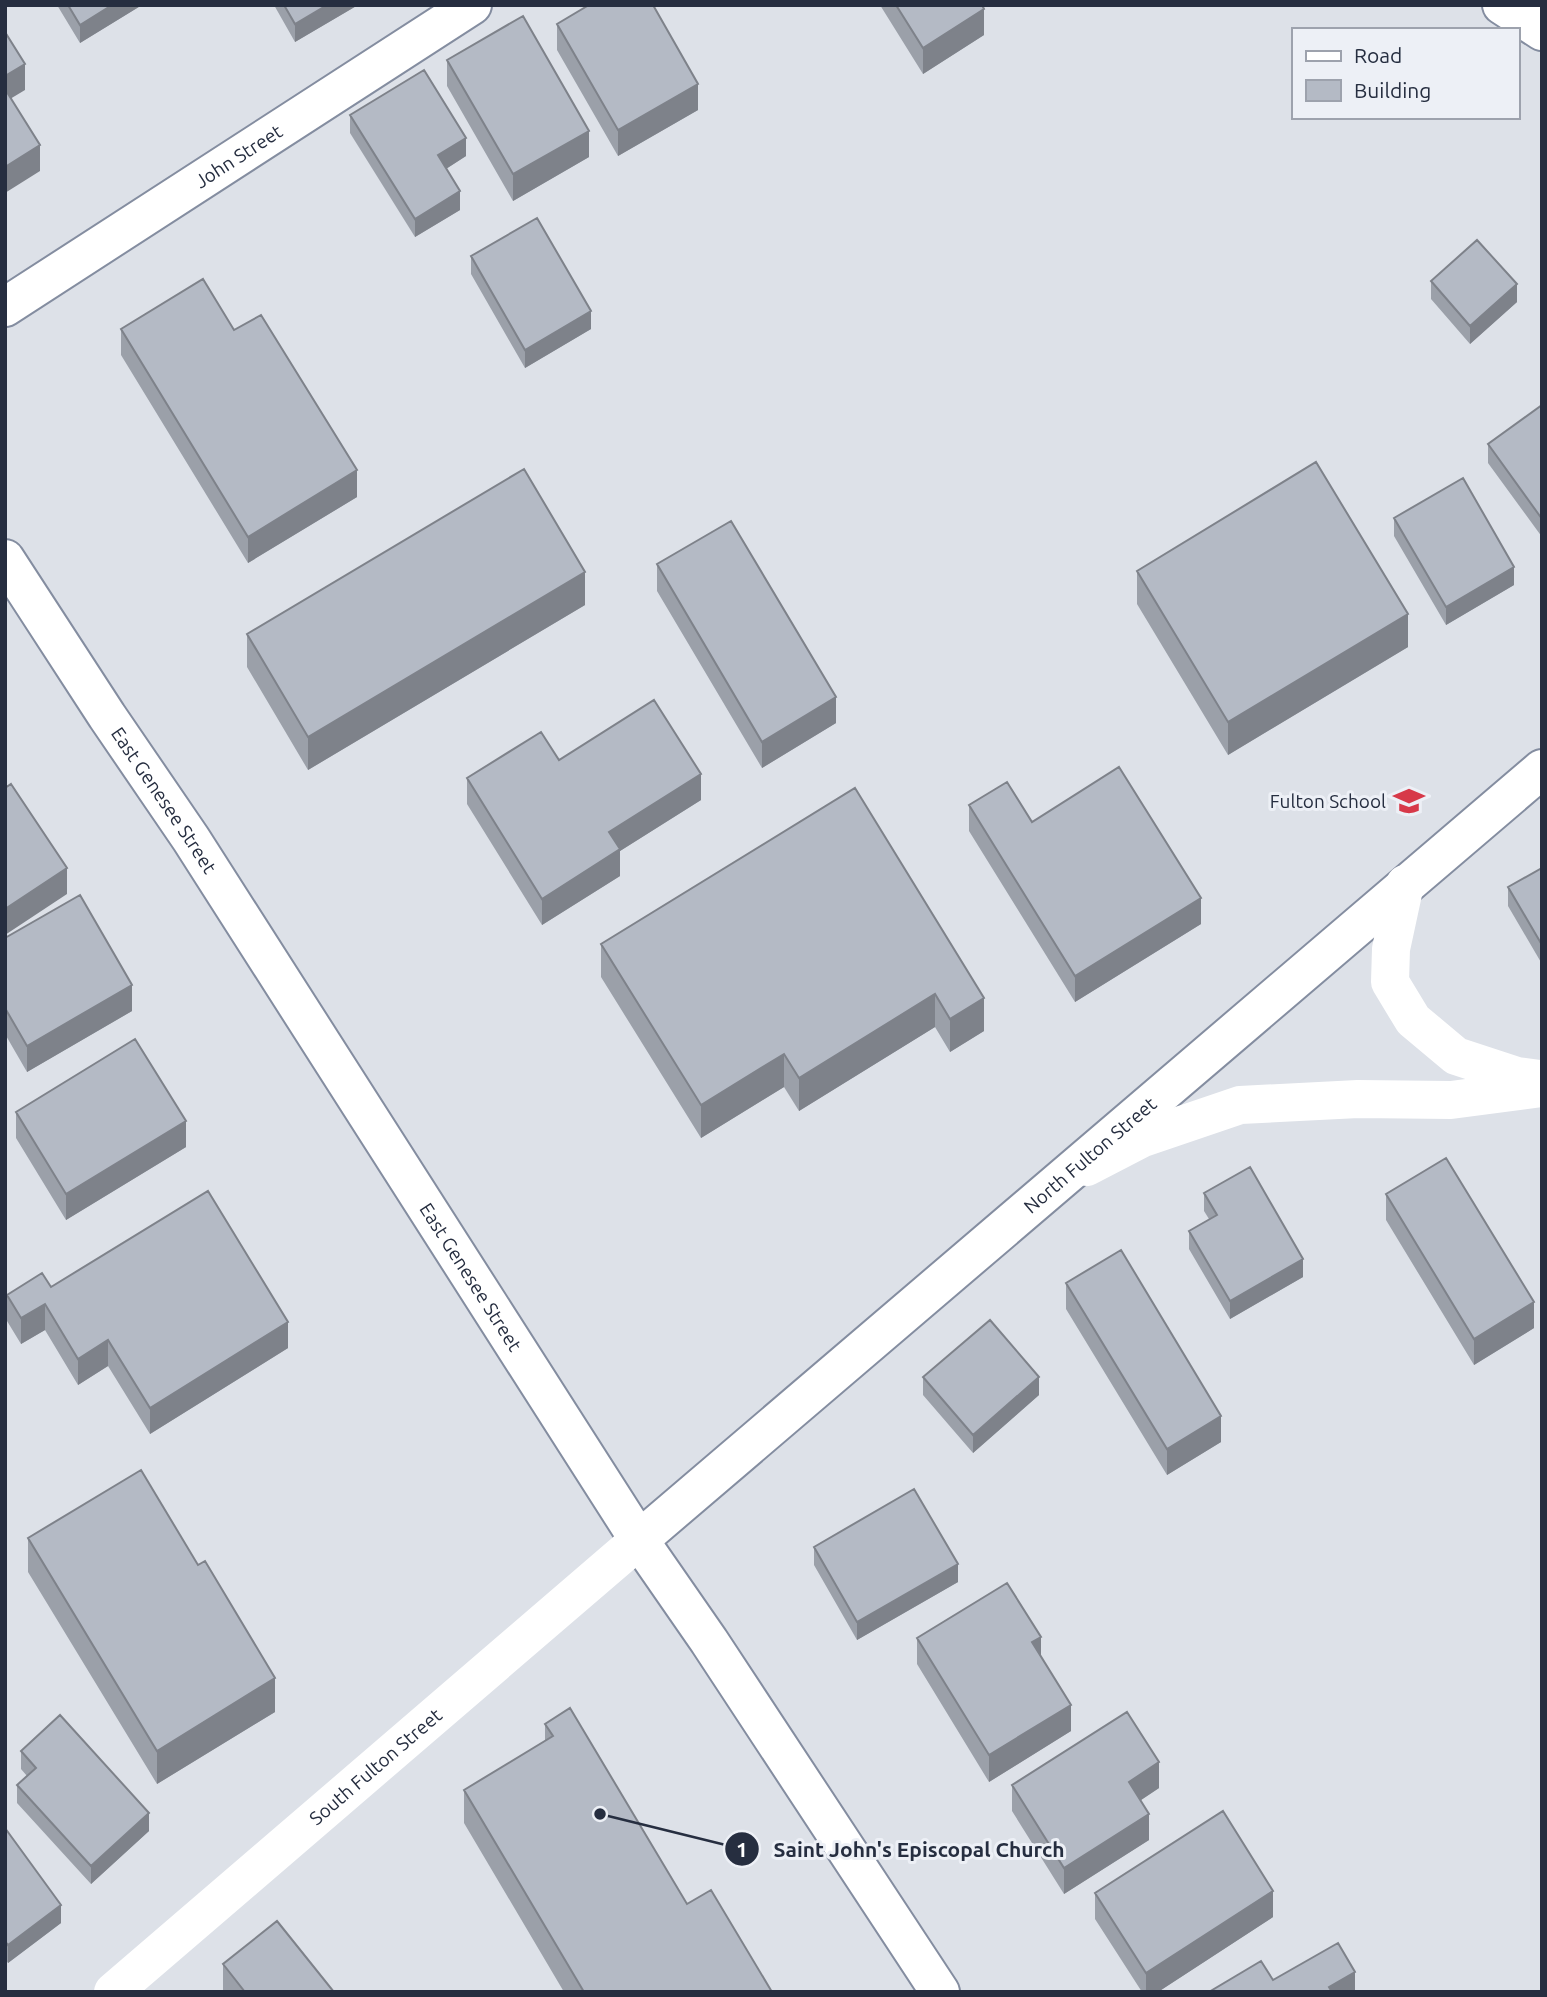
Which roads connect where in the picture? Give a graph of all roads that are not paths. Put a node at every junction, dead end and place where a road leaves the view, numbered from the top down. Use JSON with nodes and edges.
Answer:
{"nodes":[{"id":1,"x":472,"y":5,"type":"edge"},
{"id":2,"x":1502,"y":5,"type":"edge"},
{"id":3,"x":1542,"y":30,"type":"edge"},
{"id":4,"x":5,"y":306,"type":"edge"},
{"id":5,"x":5,"y":559,"type":"edge"},
{"id":6,"x":1542,"y":769,"type":"edge"},
{"id":7,"x":1405,"y":884,"type":"junction"},
{"id":8,"x":1542,"y":1079,"type":"edge"},
{"id":9,"x":1542,"y":1088,"type":"edge"},
{"id":10,"x":1054,"y":1184,"type":"junction"},
{"id":11,"x":639,"y":1540,"type":"junction"},
{"id":12,"x":113,"y":1992,"type":"edge"},
{"id":13,"x":940,"y":1992,"type":"edge"}],
"edges":[{"from":1,"to":4,"type":"main road","name":"John Street"},
{"from":2,"to":3,"type":"main road"},
{"from":5,"to":11,"type":"main road","name":"East Genesee Street"},
{"from":6,"to":7,"type":"main road","name":"North Fulton Street"},
{"from":7,"to":8,"type":"main road"},
{"from":7,"to":10,"type":"main road","name":"North Fulton Street"},
{"from":9,"to":10,"type":"main road"},
{"from":10,"to":11,"type":"main road","name":"North Fulton Street"},
{"from":11,"to":12,"type":"main road","name":"South Fulton Street"},
{"from":11,"to":13,"type":"main road","name":"East Genesee Street"}]}
